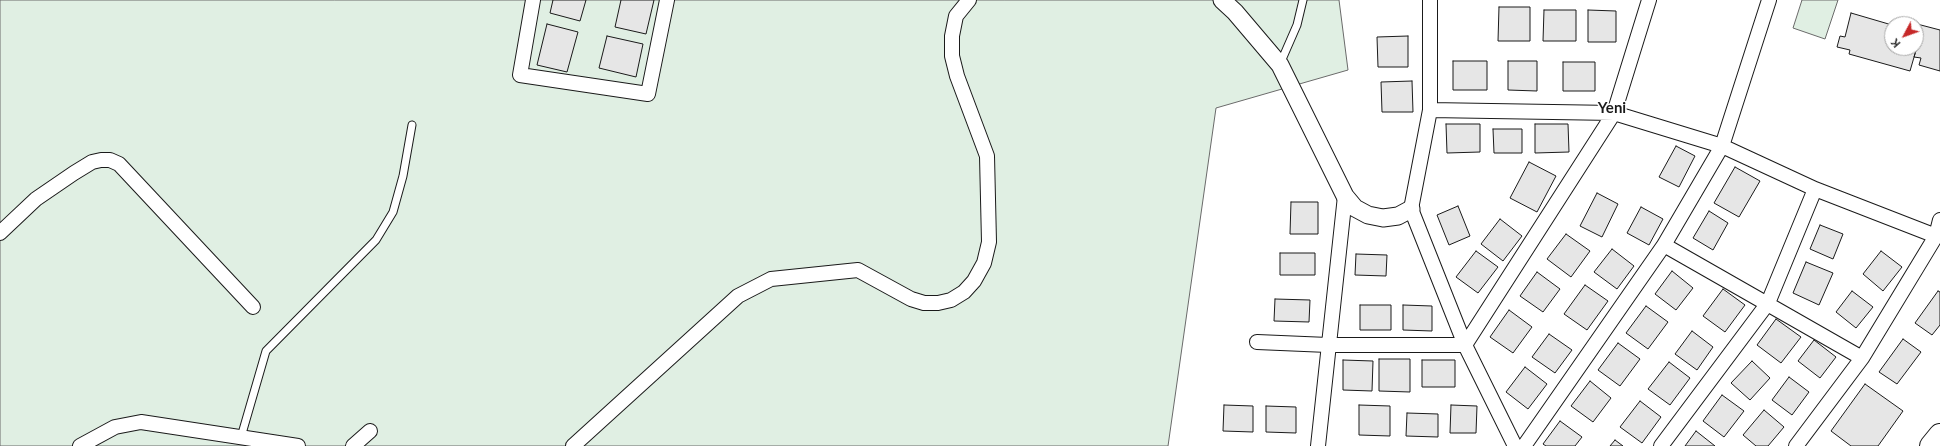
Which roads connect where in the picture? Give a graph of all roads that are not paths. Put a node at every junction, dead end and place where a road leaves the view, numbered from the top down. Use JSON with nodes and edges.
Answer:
{"nodes":[{"id":1,"x":533,"y":0,"type":"edge"},
{"id":2,"x":667,"y":0,"type":"edge"},
{"id":3,"x":969,"y":0,"type":"edge"},
{"id":4,"x":1222,"y":0,"type":"edge"},
{"id":5,"x":1303,"y":0,"type":"edge"},
{"id":6,"x":1430,"y":0,"type":"edge"},
{"id":7,"x":1649,"y":0,"type":"edge"},
{"id":8,"x":1769,"y":0,"type":"edge"},
{"id":9,"x":1280,"y":65,"type":"junction"},
{"id":10,"x":1430,"y":110,"type":"junction"},
{"id":11,"x":1614,"y":113,"type":"junction"},
{"id":12,"x":412,"y":125,"type":"dead end"},
{"id":13,"x":1722,"y":146,"type":"junction"},
{"id":14,"x":1815,"y":189,"type":"junction"},
{"id":15,"x":1346,"y":196,"type":"junction"},
{"id":16,"x":1411,"y":209,"type":"junction"},
{"id":17,"x":1940,"y":220,"type":"edge"},
{"id":18,"x":0,"y":233,"type":"edge"},
{"id":19,"x":1938,"y":235,"type":"edge"},
{"id":20,"x":1664,"y":245,"type":"junction"},
{"id":21,"x":1768,"y":303,"type":"junction"},
{"id":22,"x":253,"y":307,"type":"dead end"},
{"id":23,"x":1257,"y":342,"type":"dead end"},
{"id":24,"x":1328,"y":345,"type":"junction"},
{"id":25,"x":1465,"y":345,"type":"junction"},
{"id":26,"x":1862,"y":358,"type":"junction"},
{"id":27,"x":370,"y":431,"type":"dead end"},
{"id":28,"x":1940,"y":435,"type":"edge"},
{"id":29,"x":240,"y":437,"type":"junction"},
{"id":30,"x":80,"y":446,"type":"edge"},
{"id":31,"x":298,"y":446,"type":"edge"},
{"id":32,"x":353,"y":446,"type":"edge"},
{"id":33,"x":573,"y":446,"type":"edge"},
{"id":34,"x":1318,"y":446,"type":"edge"},
{"id":35,"x":1515,"y":446,"type":"edge"},
{"id":36,"x":1524,"y":446,"type":"edge"},
{"id":37,"x":1661,"y":446,"type":"edge"},
{"id":38,"x":1796,"y":446,"type":"edge"},
{"id":39,"x":1931,"y":446,"type":"edge"}],
"edges":[{"from":1,"to":2,"type":"street"},
{"from":3,"to":33,"type":"street"},
{"from":4,"to":9,"type":"street"},
{"from":5,"to":9,"type":"lane"},
{"from":6,"to":10,"type":"street"},
{"from":7,"to":11,"type":"street"},
{"from":8,"to":13,"type":"street"},
{"from":9,"to":15,"type":"street"},
{"from":10,"to":11,"type":"street"},
{"from":10,"to":16,"type":"street"},
{"from":11,"to":13,"type":"street"},
{"from":11,"to":25,"type":"street"},
{"from":12,"to":29,"type":"lane"},
{"from":13,"to":14,"type":"street"},
{"from":13,"to":20,"type":"street"},
{"from":14,"to":19,"type":"street"},
{"from":14,"to":21,"type":"street"},
{"from":15,"to":16,"type":"street"},
{"from":15,"to":24,"type":"street"},
{"from":16,"to":25,"type":"street"},
{"from":17,"to":19,"type":"street"},
{"from":18,"to":22,"type":"street"},
{"from":19,"to":26,"type":"street"},
{"from":20,"to":21,"type":"street"},
{"from":20,"to":36,"type":"street"},
{"from":21,"to":26,"type":"street"},
{"from":21,"to":37,"type":"street"},
{"from":23,"to":24,"type":"street"},
{"from":24,"to":25,"type":"street"},
{"from":24,"to":34,"type":"street"},
{"from":25,"to":35,"type":"street"},
{"from":26,"to":38,"type":"street"},
{"from":27,"to":32,"type":"street"},
{"from":28,"to":39,"type":"main road"},
{"from":29,"to":30,"type":"street"},
{"from":29,"to":31,"type":"street"}]}
